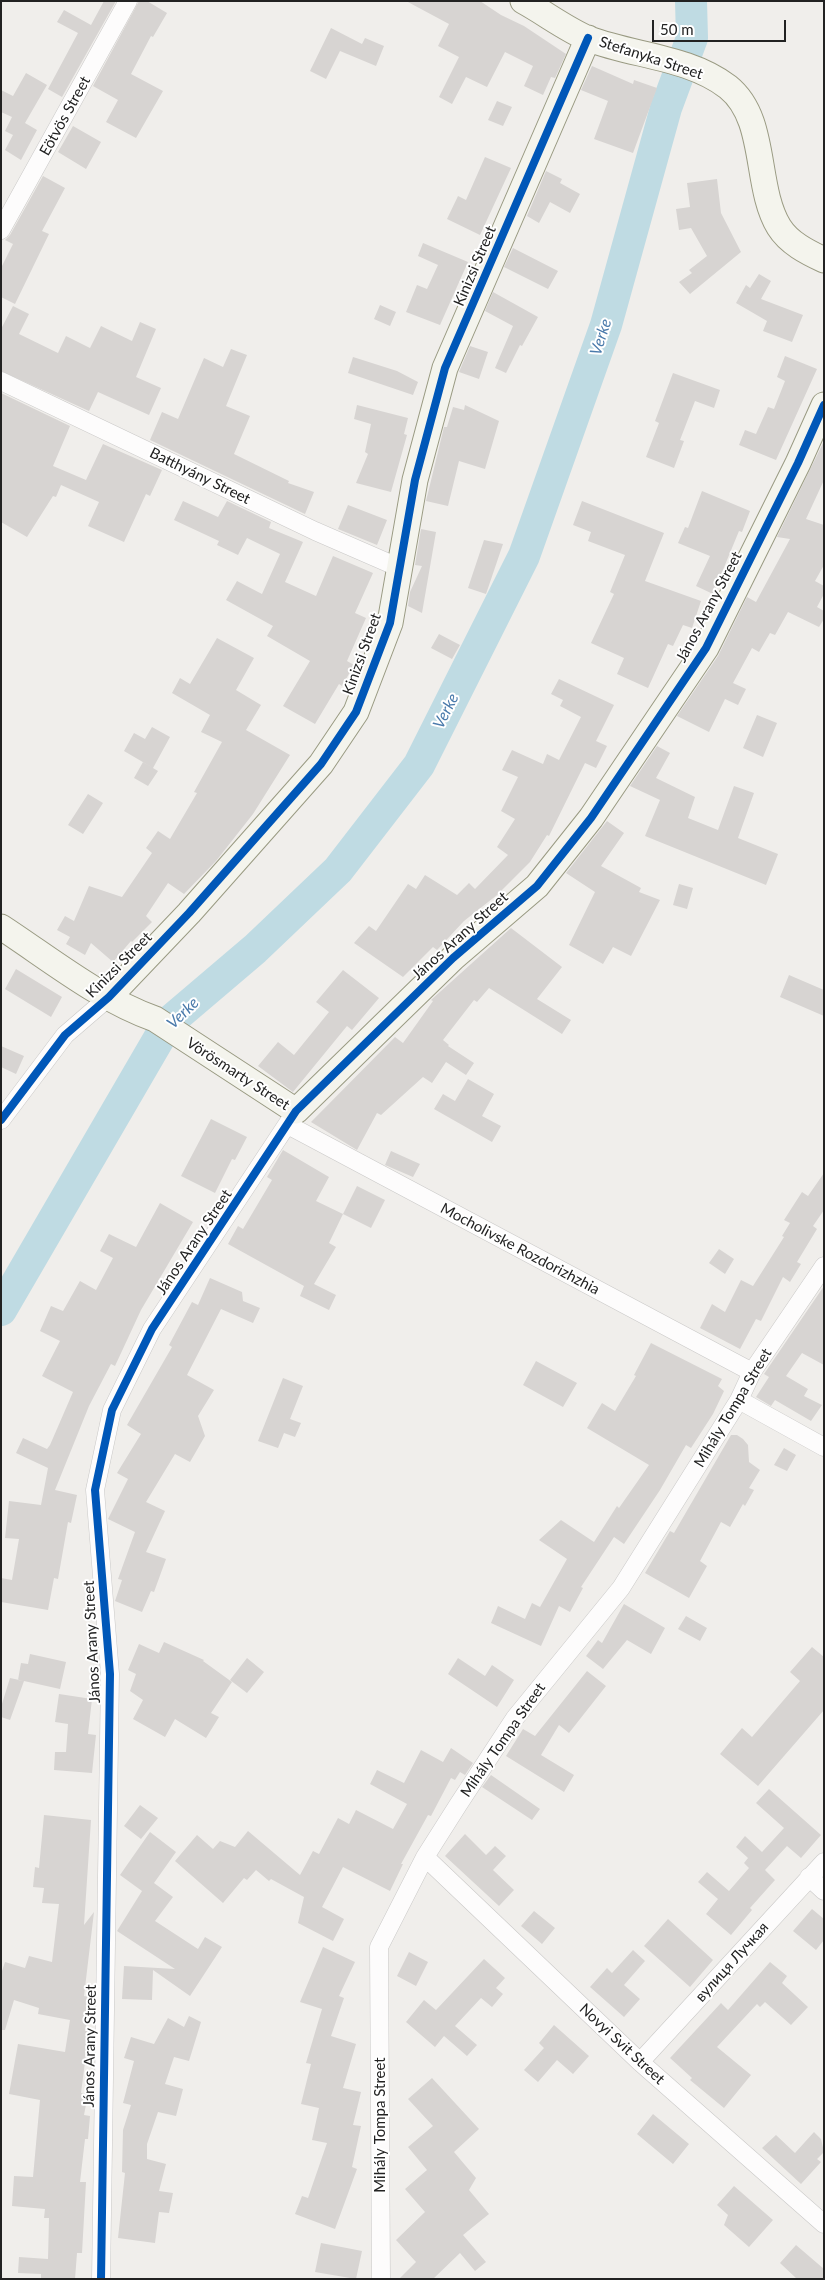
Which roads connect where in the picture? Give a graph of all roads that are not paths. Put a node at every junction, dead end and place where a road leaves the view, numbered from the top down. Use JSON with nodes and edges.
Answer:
{"nodes":[{"id":1,"x":128,"y":1,"type":"edge"},
{"id":2,"x":524,"y":1,"type":"edge"},
{"id":3,"x":588,"y":38,"type":"junction"},
{"id":4,"x":1,"y":230,"type":"edge"},
{"id":5,"x":824,"y":260,"type":"edge"},
{"id":6,"x":1,"y":381,"type":"edge"},
{"id":7,"x":824,"y":405,"type":"edge"},
{"id":8,"x":400,"y":568,"type":"junction"},
{"id":9,"x":1,"y":927,"type":"edge"},
{"id":10,"x":109,"y":997,"type":"junction"},
{"id":11,"x":292,"y":1118,"type":"junction"},
{"id":12,"x":1,"y":1120,"type":"edge"},
{"id":13,"x":824,"y":1266,"type":"edge"},
{"id":14,"x":752,"y":1372,"type":"junction"},
{"id":15,"x":739,"y":1400,"type":"junction"},
{"id":16,"x":824,"y":1447,"type":"edge"},
{"id":17,"x":425,"y":1857,"type":"junction"},
{"id":18,"x":824,"y":1862,"type":"edge"},
{"id":19,"x":809,"y":1877,"type":"junction"},
{"id":20,"x":824,"y":1891,"type":"edge"},
{"id":21,"x":640,"y":2062,"type":"junction"},
{"id":22,"x":824,"y":2224,"type":"edge"},
{"id":23,"x":101,"y":2279,"type":"edge"},
{"id":24,"x":381,"y":2279,"type":"edge"}],
"edges":[{"from":1,"to":4,"type":"street","name":"Eötvös Street"},
{"from":2,"to":3,"type":"street","name":"Stefanyka Street"},
{"from":3,"to":5,"type":"street","name":"Stefanyka Street"},
{"from":3,"to":8,"type":"street","name":"Kinizsi Street"},
{"from":6,"to":8,"type":"street","name":"Batthyány Street"},
{"from":7,"to":11,"type":"street","name":"János Arany Street"},
{"from":8,"to":10,"type":"street","name":"Kinizsi Street"},
{"from":9,"to":10,"type":"street","name":"Vörösmarty Street"},
{"from":10,"to":11,"type":"street","name":"Vörösmarty Street"},
{"from":10,"to":12,"type":"street","name":"Kinizsi Street"},
{"from":11,"to":14,"type":"street","name":"Mocholivske Rozdorizhzhia"},
{"from":11,"to":23,"type":"street","name":"János Arany Street"},
{"from":13,"to":14,"type":"street","name":"Mihály Tompa Street"},
{"from":14,"to":15,"type":"street","name":"Mihály Tompa Street"},
{"from":15,"to":16,"type":"street"},
{"from":15,"to":17,"type":"street","name":"Mihály Tompa Street"},
{"from":17,"to":21,"type":"street","name":"Novyi Svit Street"},
{"from":17,"to":24,"type":"street","name":"Mihály Tompa Street"},
{"from":18,"to":19,"type":"street","name":"вулиця Лучкая"},
{"from":19,"to":20,"type":"street"},
{"from":19,"to":21,"type":"street","name":"вулиця Лучкая"},
{"from":21,"to":22,"type":"street","name":"Novyi Svit Street"}]}
